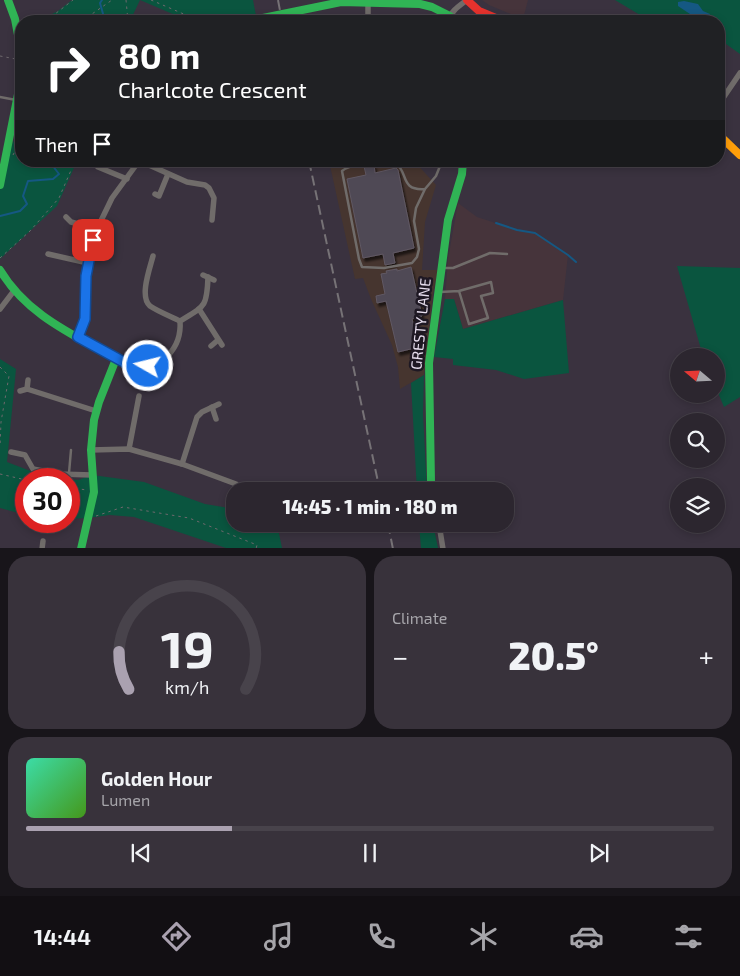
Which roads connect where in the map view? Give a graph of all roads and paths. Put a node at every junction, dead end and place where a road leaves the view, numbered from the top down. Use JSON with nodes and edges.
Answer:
{"nodes":[{"id":1,"x":8,"y":0,"type":"edge"},
{"id":2,"x":73,"y":0,"type":"edge"},
{"id":3,"x":112,"y":0,"type":"edge"},
{"id":4,"x":126,"y":0,"type":"edge"},
{"id":5,"x":151,"y":0,"type":"edge"},
{"id":6,"x":467,"y":0,"type":"edge"},
{"id":7,"x":368,"y":3,"type":"junction"},
{"id":8,"x":54,"y":15,"type":"edge"},
{"id":9,"x":91,"y":15,"type":"edge"},
{"id":10,"x":127,"y":15,"type":"edge"},
{"id":11,"x":186,"y":15,"type":"edge"},
{"id":12,"x":277,"y":15,"type":"edge"},
{"id":13,"x":368,"y":15,"type":"edge"},
{"id":14,"x":443,"y":15,"type":"edge"},
{"id":15,"x":453,"y":15,"type":"edge"},
{"id":16,"x":489,"y":15,"type":"edge"},
{"id":17,"x":15,"y":19,"type":"edge"},
{"id":18,"x":0,"y":56,"type":"edge"},
{"id":19,"x":15,"y":59,"type":"edge"},
{"id":20,"x":740,"y":73,"type":"edge"},
{"id":21,"x":725,"y":95,"type":"edge"},
{"id":22,"x":0,"y":96,"type":"edge"},
{"id":23,"x":15,"y":99,"type":"edge"},
{"id":24,"x":15,"y":113,"type":"edge"},
{"id":25,"x":725,"y":141,"type":"edge"},
{"id":26,"x":740,"y":155,"type":"edge"},
{"id":27,"x":72,"y":167,"type":"edge"},
{"id":28,"x":98,"y":167,"type":"edge"},
{"id":29,"x":135,"y":167,"type":"edge"},
{"id":30,"x":152,"y":167,"type":"edge"},
{"id":31,"x":349,"y":167,"type":"edge"},
{"id":32,"x":399,"y":167,"type":"edge"},
{"id":33,"x":440,"y":167,"type":"edge"},
{"id":34,"x":463,"y":167,"type":"edge"},
{"id":35,"x":168,"y":174,"type":"junction"},
{"id":36,"x":1,"y":175,"type":"edge"},
{"id":37,"x":127,"y":179,"type":"junction"},
{"id":38,"x":0,"y":185,"type":"edge"},
{"id":39,"x":425,"y":189,"type":"junction"},
{"id":40,"x":159,"y":196,"type":"dead end"},
{"id":41,"x":66,"y":217,"type":"dead end"},
{"id":42,"x":212,"y":220,"type":"dead end"},
{"id":43,"x":97,"y":229,"type":"junction"},
{"id":44,"x":48,"y":254,"type":"dead end"},
{"id":45,"x":507,"y":254,"type":"dead end"},
{"id":46,"x":153,"y":256,"type":"dead end"},
{"id":47,"x":0,"y":258,"type":"edge"},
{"id":48,"x":88,"y":263,"type":"junction"},
{"id":49,"x":442,"y":269,"type":"junction"},
{"id":50,"x":0,"y":270,"type":"edge"},
{"id":51,"x":208,"y":278,"type":"dead end"},
{"id":52,"x":13,"y":292,"type":"junction"},
{"id":53,"x":438,"y":292,"type":"junction"},
{"id":54,"x":459,"y":292,"type":"junction"},
{"id":55,"x":0,"y":309,"type":"edge"},
{"id":56,"x":199,"y":310,"type":"junction"},
{"id":57,"x":180,"y":321,"type":"junction"},
{"id":58,"x":78,"y":337,"type":"junction"},
{"id":59,"x":211,"y":346,"type":"dead end"},
{"id":60,"x":116,"y":359,"type":"junction"},
{"id":61,"x":0,"y":367,"type":"edge"},
{"id":62,"x":28,"y":380,"type":"dead end"},
{"id":63,"x":27,"y":389,"type":"junction"},
{"id":64,"x":20,"y":391,"type":"dead end"},
{"id":65,"x":139,"y":396,"type":"dead end"},
{"id":66,"x":219,"y":404,"type":"dead end"},
{"id":67,"x":212,"y":407,"type":"junction"},
{"id":68,"x":96,"y":411,"type":"junction"},
{"id":69,"x":216,"y":419,"type":"dead end"},
{"id":70,"x":0,"y":447,"type":"edge"},
{"id":71,"x":129,"y":449,"type":"junction"},
{"id":72,"x":71,"y":450,"type":"dead end"},
{"id":73,"x":91,"y":450,"type":"junction"},
{"id":74,"x":11,"y":452,"type":"dead end"},
{"id":75,"x":182,"y":464,"type":"junction"},
{"id":76,"x":32,"y":468,"type":"edge"},
{"id":77,"x":70,"y":468,"type":"edge"},
{"id":78,"x":221,"y":469,"type":"dead end"},
{"id":79,"x":0,"y":474,"type":"edge"},
{"id":80,"x":80,"y":475,"type":"edge"},
{"id":81,"x":92,"y":476,"type":"junction"},
{"id":82,"x":15,"y":477,"type":"edge"},
{"id":83,"x":218,"y":477,"type":"junction"},
{"id":84,"x":231,"y":482,"type":"edge"},
{"id":85,"x":431,"y":482,"type":"edge"},
{"id":86,"x":80,"y":489,"type":"edge"},
{"id":87,"x":94,"y":492,"type":"junction"},
{"id":88,"x":88,"y":518,"type":"junction"},
{"id":89,"x":440,"y":532,"type":"edge"},
{"id":90,"x":43,"y":541,"type":"dead end"},
{"id":91,"x":42,"y":548,"type":"edge"},
{"id":92,"x":81,"y":548,"type":"edge"},
{"id":93,"x":256,"y":548,"type":"edge"},
{"id":94,"x":443,"y":548,"type":"edge"}],
"edges":[{"from":1,"to":17,"type":"street"},
{"from":2,"to":8,"type":"path"},
{"from":3,"to":9,"type":"path"},
{"from":4,"to":10,"type":"path"},
{"from":5,"to":11,"type":"path"},
{"from":6,"to":15,"type":"street"},
{"from":6,"to":16,"type":"street"},
{"from":7,"to":12,"type":"street"},
{"from":7,"to":13,"type":"street"},
{"from":7,"to":14,"type":"street"},
{"from":18,"to":19,"type":"path"},
{"from":20,"to":21,"type":"street"},
{"from":22,"to":23,"type":"lane"},
{"from":24,"to":36,"type":"street"},
{"from":25,"to":26,"type":"street"},
{"from":27,"to":47,"type":"path"},
{"from":28,"to":37,"type":"street"},
{"from":29,"to":37,"type":"street"},
{"from":30,"to":35,"type":"street"},
{"from":31,"to":39,"type":"lane"},
{"from":32,"to":39,"type":"lane"},
{"from":33,"to":39,"type":"lane"},
{"from":34,"to":49,"type":"street","name":"GRESTY LANE"},
{"from":35,"to":40,"type":"street"},
{"from":35,"to":42,"type":"street"},
{"from":36,"to":38,"type":"street"},
{"from":37,"to":43,"type":"street"},
{"from":41,"to":43,"type":"street"},
{"from":43,"to":48,"type":"street"},
{"from":44,"to":48,"type":"street"},
{"from":45,"to":49,"type":"lane"},
{"from":46,"to":57,"type":"street"},
{"from":48,"to":58,"type":"street"},
{"from":49,"to":53,"type":"street","name":"GRESTY LANE"},
{"from":50,"to":52,"type":"street"},
{"from":51,"to":56,"type":"street"},
{"from":52,"to":55,"type":"street"},
{"from":52,"to":58,"type":"street"},
{"from":53,"to":54,"type":"lane"},
{"from":53,"to":85,"type":"street","name":"GRESTY LANE"},
{"from":54,"to":54,"type":"lane"},
{"from":56,"to":57,"type":"street"},
{"from":56,"to":59,"type":"street"},
{"from":57,"to":60,"type":"street"},
{"from":58,"to":60,"type":"street"},
{"from":60,"to":68,"type":"street"},
{"from":61,"to":70,"type":"path"},
{"from":62,"to":63,"type":"street"},
{"from":63,"to":64,"type":"street"},
{"from":63,"to":68,"type":"street"},
{"from":65,"to":71,"type":"street"},
{"from":66,"to":67,"type":"street"},
{"from":67,"to":69,"type":"street"},
{"from":67,"to":75,"type":"street"},
{"from":68,"to":73,"type":"street"},
{"from":71,"to":73,"type":"street"},
{"from":71,"to":75,"type":"street"},
{"from":72,"to":77,"type":"lane"},
{"from":73,"to":81,"type":"street"},
{"from":74,"to":76,"type":"street"},
{"from":75,"to":83,"type":"street"},
{"from":78,"to":83,"type":"street"},
{"from":79,"to":82,"type":"path"},
{"from":80,"to":81,"type":"street"},
{"from":81,"to":87,"type":"street"},
{"from":83,"to":84,"type":"street"},
{"from":86,"to":87,"type":"path"},
{"from":87,"to":88,"type":"street"},
{"from":88,"to":92,"type":"street"},
{"from":88,"to":93,"type":"path"},
{"from":89,"to":94,"type":"street"},
{"from":90,"to":91,"type":"street"}]}
